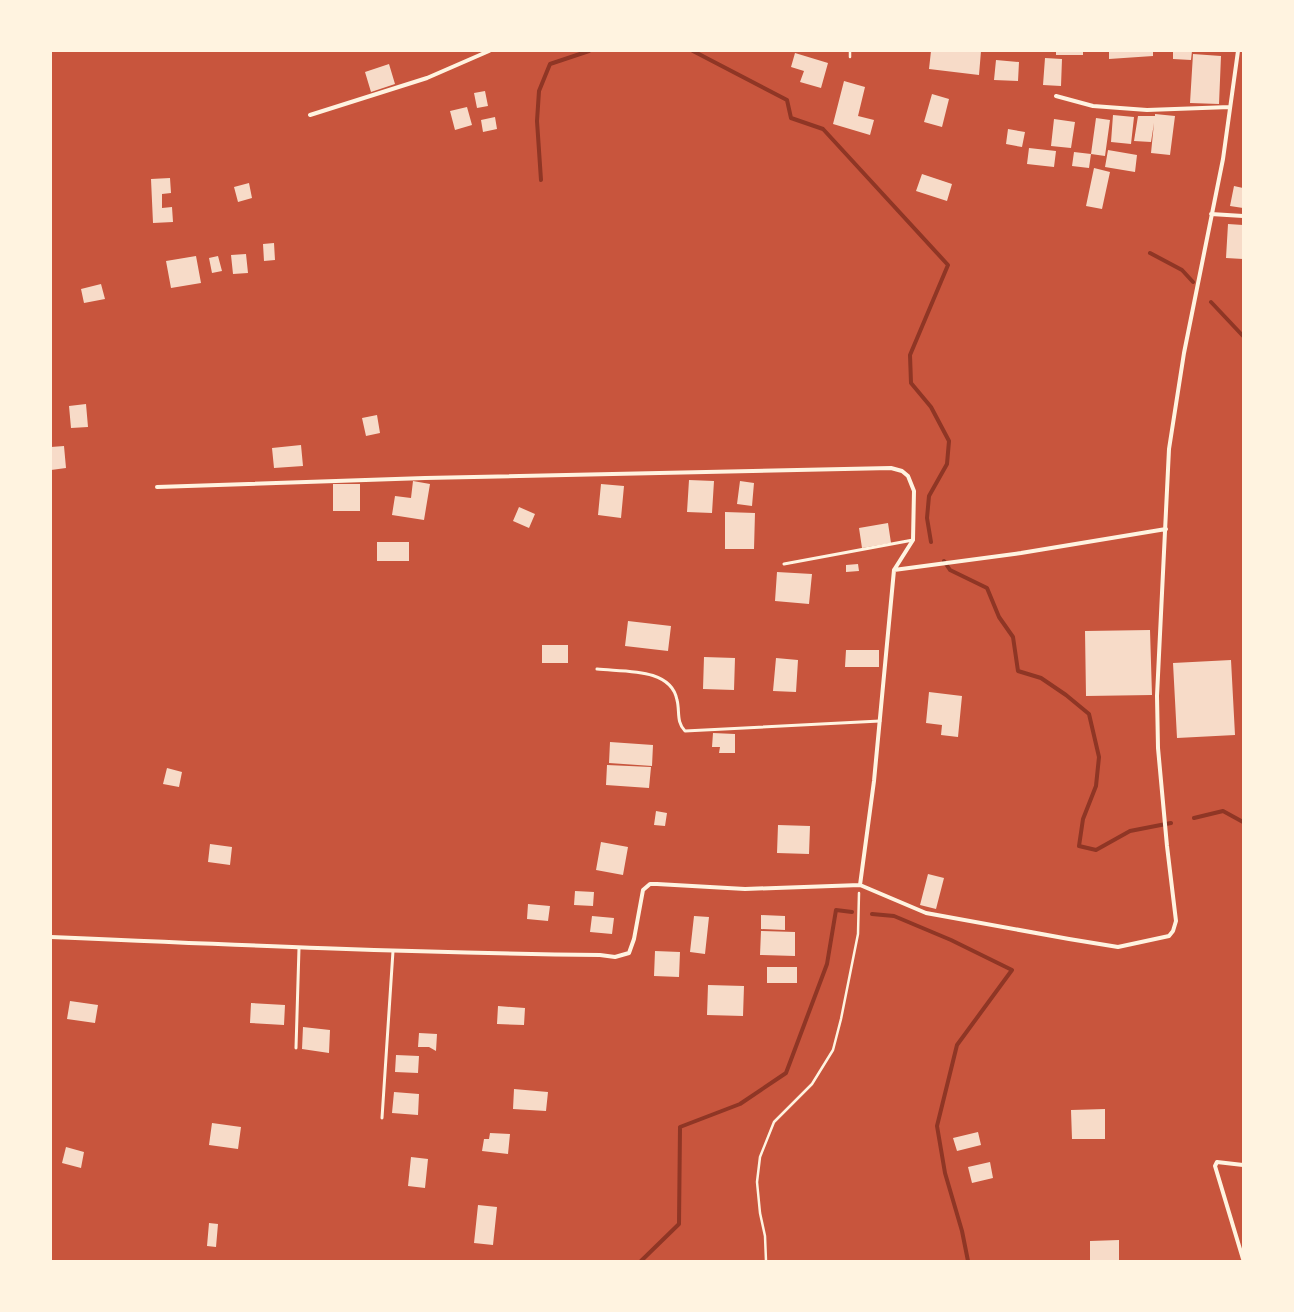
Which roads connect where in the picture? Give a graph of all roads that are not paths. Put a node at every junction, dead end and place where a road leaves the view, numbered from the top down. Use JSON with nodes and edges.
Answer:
{"nodes":[{"id":1,"x":489,"y":51,"type":"edge"},
{"id":2,"x":1238,"y":51,"type":"edge"},
{"id":3,"x":1056,"y":96,"type":"dead end"},
{"id":4,"x":1230,"y":107,"type":"junction"},
{"id":5,"x":310,"y":115,"type":"dead end"},
{"id":6,"x":1211,"y":214,"type":"junction"},
{"id":7,"x":1243,"y":216,"type":"edge"},
{"id":8,"x":157,"y":487,"type":"dead end"},
{"id":9,"x":1166,"y":529,"type":"junction"},
{"id":10,"x":913,"y":540,"type":"junction"},
{"id":11,"x":784,"y":564,"type":"dead end"},
{"id":12,"x":894,"y":570,"type":"junction"},
{"id":13,"x":597,"y":669,"type":"dead end"},
{"id":14,"x":880,"y":721,"type":"junction"},
{"id":15,"x":860,"y":885,"type":"junction"},
{"id":16,"x":51,"y":937,"type":"edge"},
{"id":17,"x":299,"y":948,"type":"junction"},
{"id":18,"x":393,"y":951,"type":"junction"},
{"id":19,"x":296,"y":1048,"type":"dead end"},
{"id":20,"x":382,"y":1118,"type":"dead end"},
{"id":21,"x":1243,"y":1165,"type":"edge"},
{"id":22,"x":1243,"y":1259,"type":"edge"}],
"edges":[{"from":1,"to":5,"type":"street"},
{"from":2,"to":4,"type":"street"},
{"from":3,"to":4,"type":"street"},
{"from":4,"to":6,"type":"street"},
{"from":6,"to":7,"type":"street"},
{"from":6,"to":9,"type":"street"},
{"from":8,"to":10,"type":"street"},
{"from":9,"to":12,"type":"street"},
{"from":9,"to":15,"type":"street"},
{"from":10,"to":11,"type":"lane"},
{"from":10,"to":12,"type":"street"},
{"from":12,"to":14,"type":"street"},
{"from":13,"to":14,"type":"lane"},
{"from":14,"to":15,"type":"street"},
{"from":15,"to":18,"type":"street"},
{"from":16,"to":17,"type":"street"},
{"from":17,"to":18,"type":"street"},
{"from":17,"to":19,"type":"lane"},
{"from":18,"to":20,"type":"lane"},
{"from":21,"to":22,"type":"street"}]}
